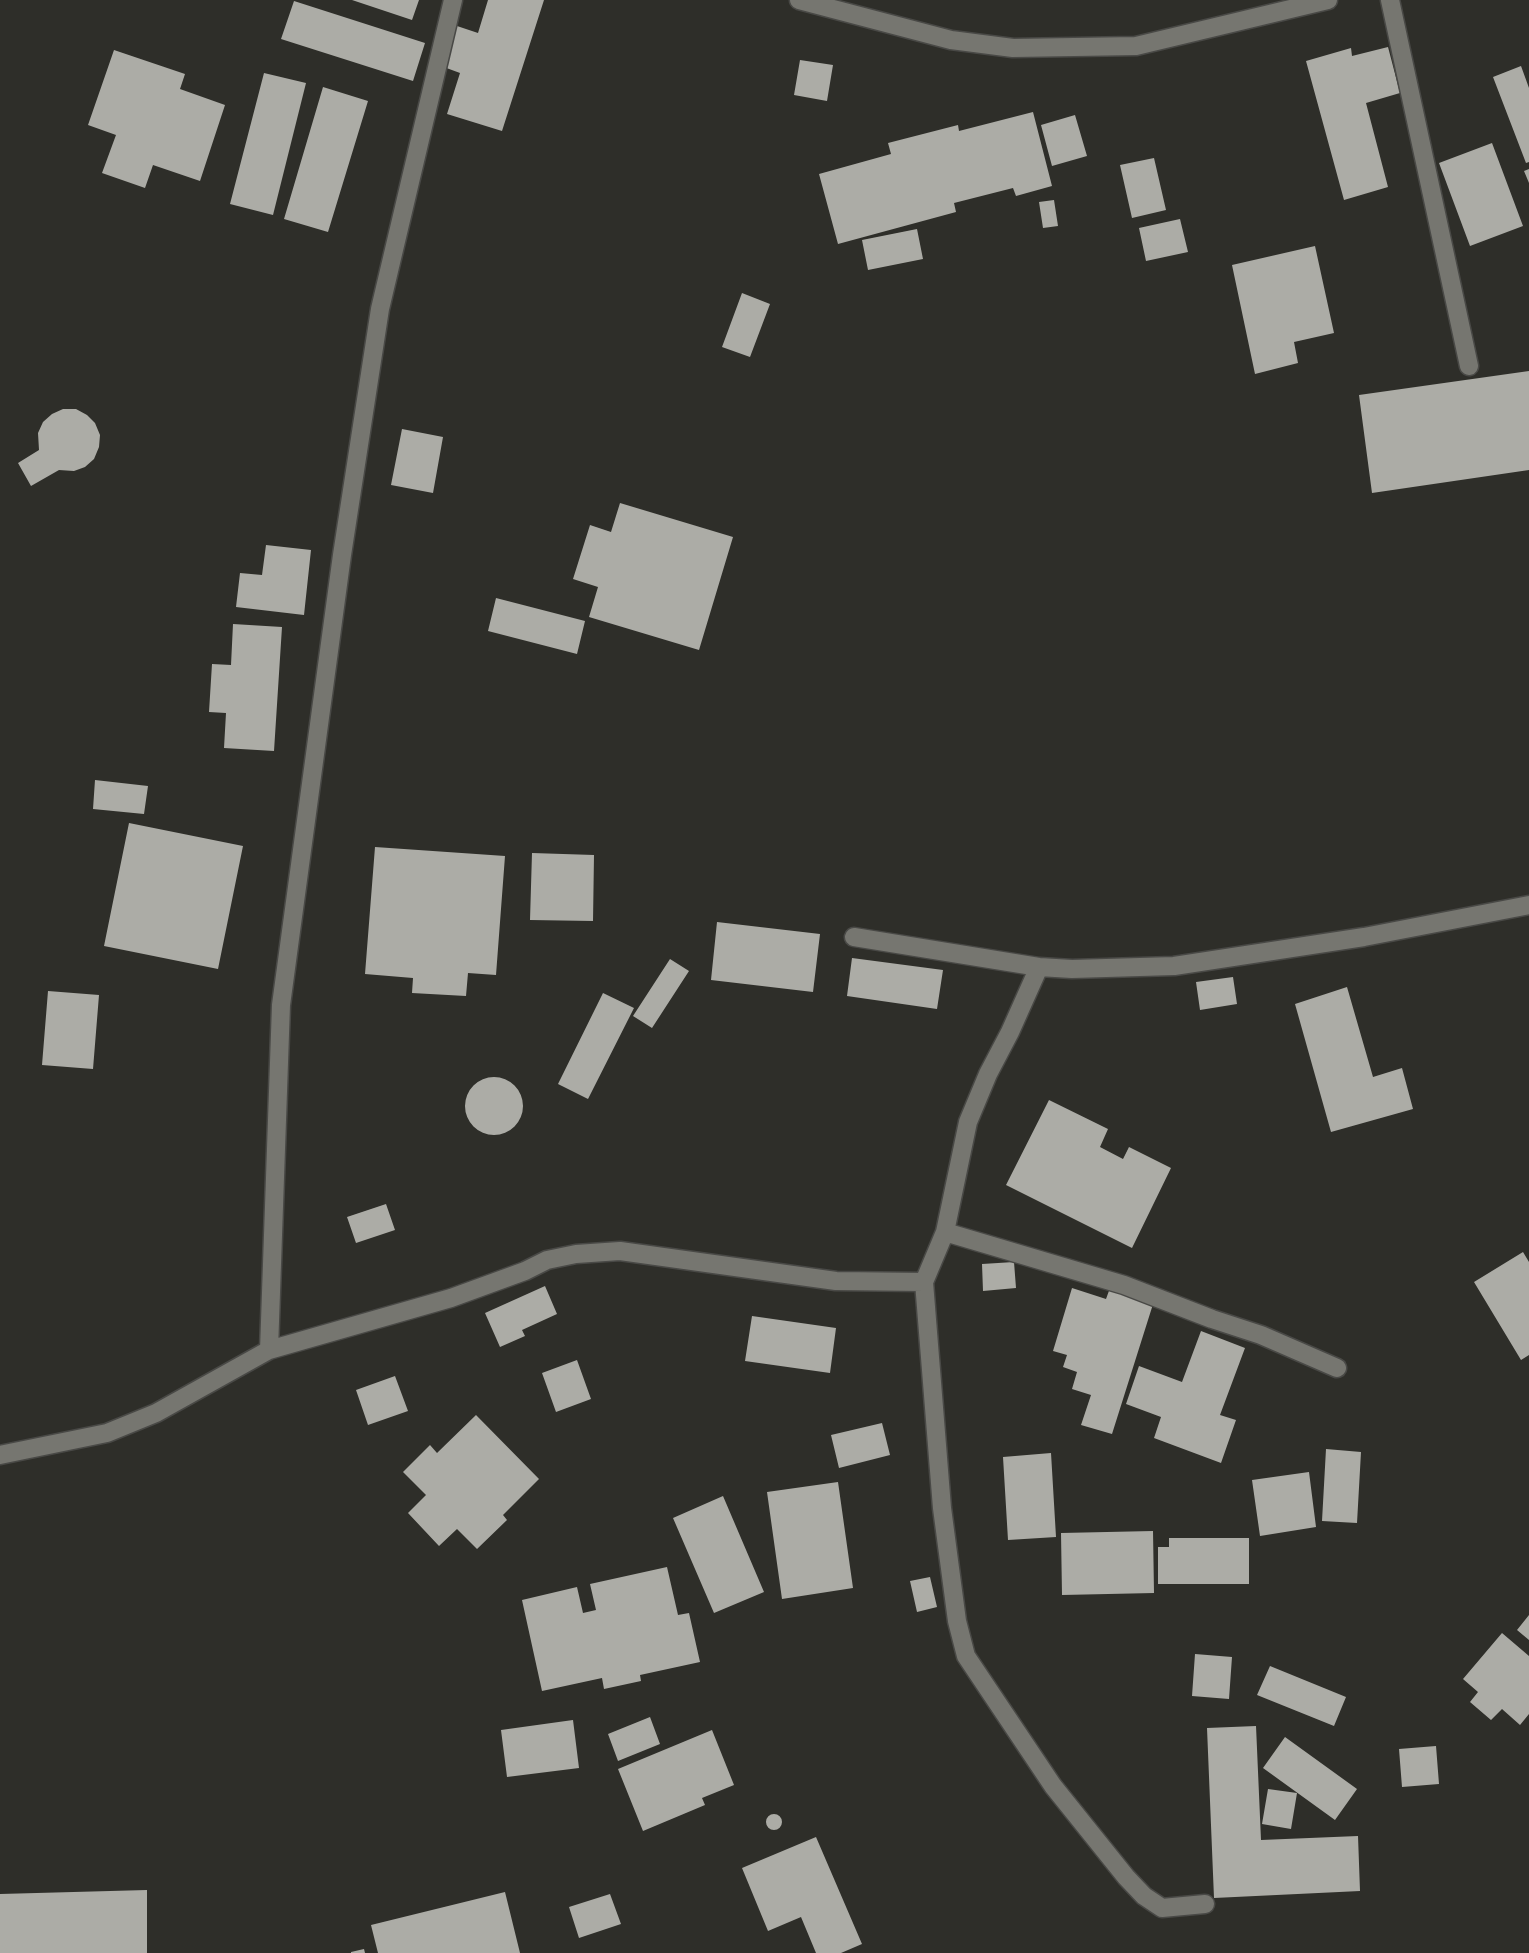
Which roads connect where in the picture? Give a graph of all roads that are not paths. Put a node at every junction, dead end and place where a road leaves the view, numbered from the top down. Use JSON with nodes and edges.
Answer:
{"nodes":[{"id":1,"x":453,"y":0,"type":"edge"},
{"id":2,"x":799,"y":0,"type":"edge"},
{"id":3,"x":1328,"y":0,"type":"edge"},
{"id":4,"x":1390,"y":0,"type":"edge"},
{"id":5,"x":1469,"y":366,"type":"dead end"},
{"id":6,"x":1529,"y":905,"type":"edge"},
{"id":7,"x":854,"y":937,"type":"dead end"},
{"id":8,"x":1039,"y":967,"type":"junction"},
{"id":9,"x":945,"y":1232,"type":"junction"},
{"id":10,"x":924,"y":1282,"type":"junction"},
{"id":11,"x":269,"y":1350,"type":"junction"},
{"id":12,"x":1337,"y":1368,"type":"dead end"},
{"id":13,"x":0,"y":1455,"type":"edge"},
{"id":14,"x":1205,"y":1904,"type":"dead end"}],
"edges":[{"from":1,"to":11,"type":"street"},
{"from":2,"to":3,"type":"street"},
{"from":4,"to":5,"type":"street"},
{"from":6,"to":8,"type":"street"},
{"from":7,"to":8,"type":"street"},
{"from":8,"to":9,"type":"street"},
{"from":9,"to":10,"type":"street"},
{"from":9,"to":12,"type":"street"},
{"from":10,"to":11,"type":"street"},
{"from":10,"to":14,"type":"street"},
{"from":11,"to":13,"type":"street"}]}
